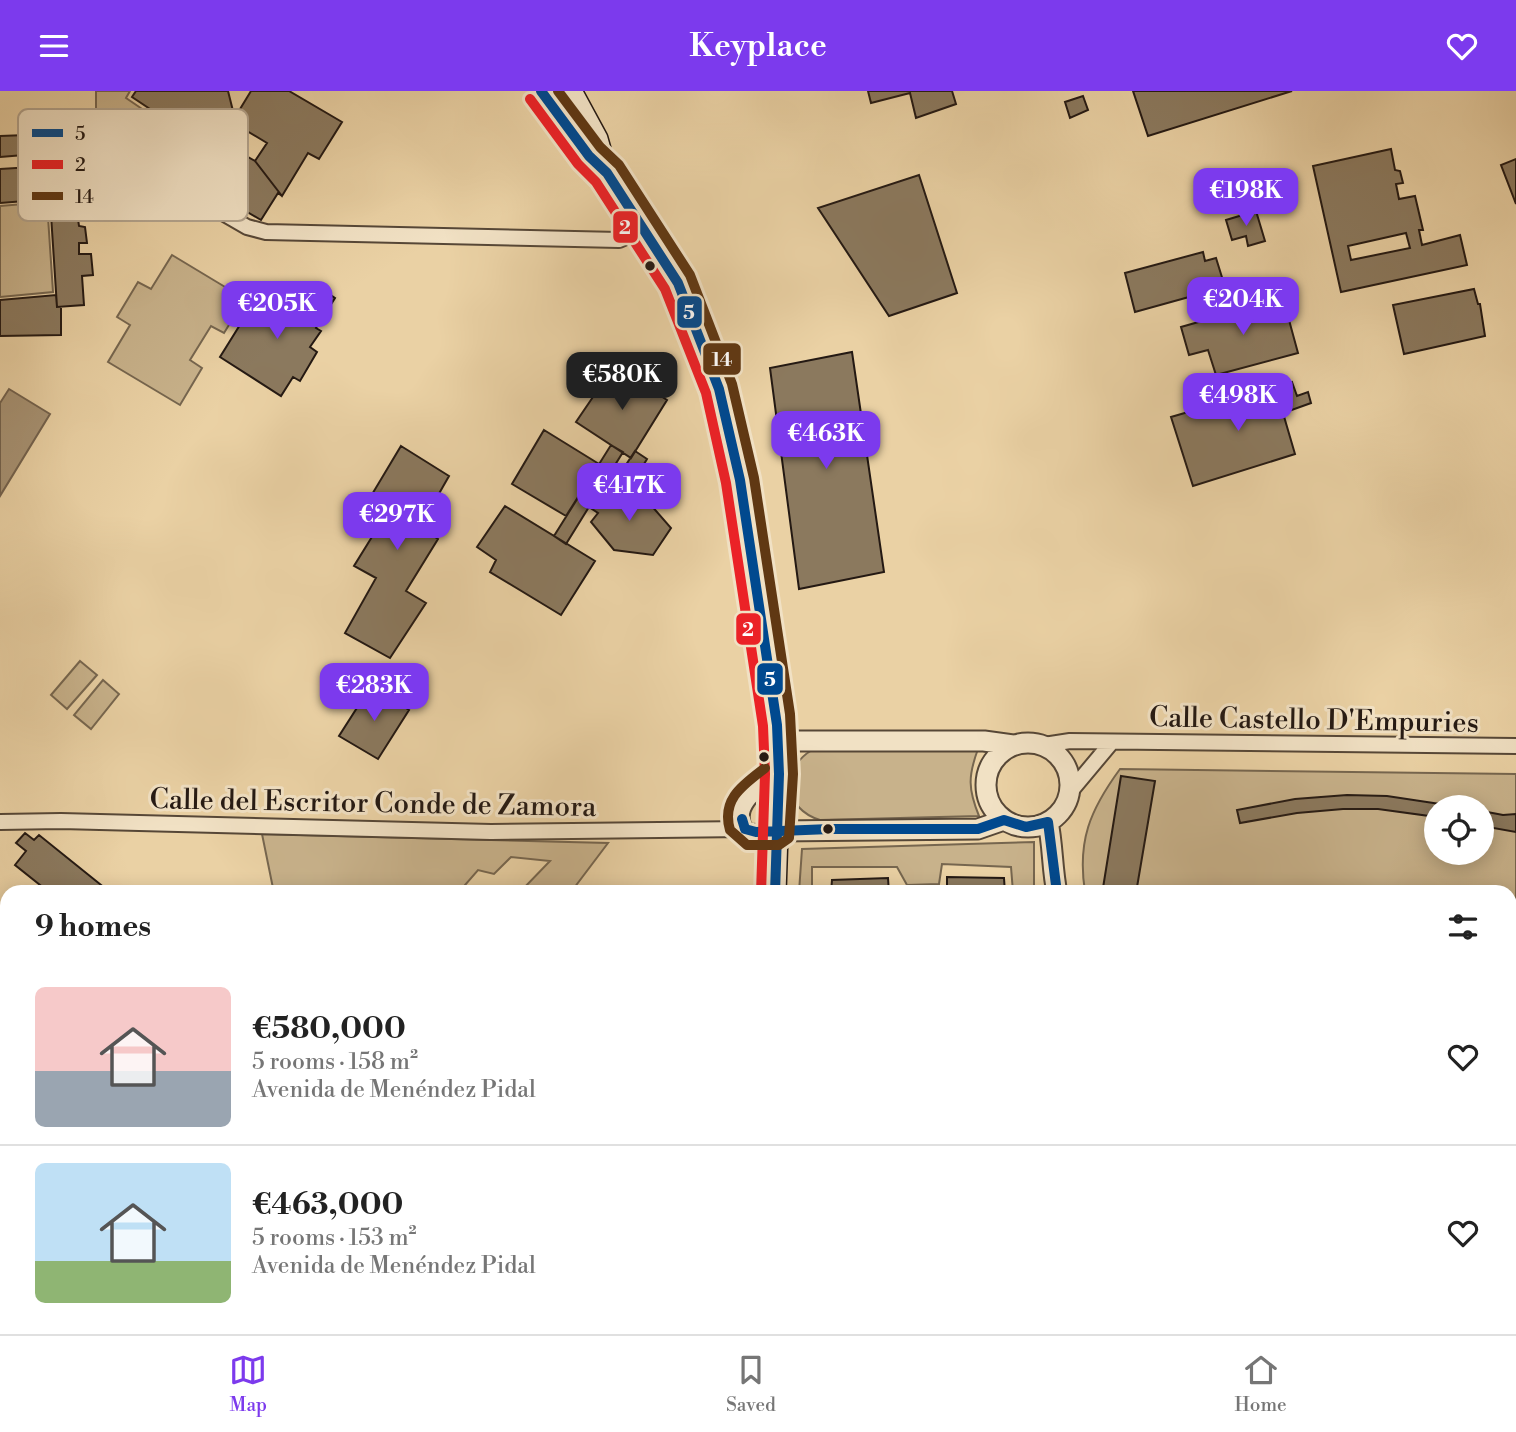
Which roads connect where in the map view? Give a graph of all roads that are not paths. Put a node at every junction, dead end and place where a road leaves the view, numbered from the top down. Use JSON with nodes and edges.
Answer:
{"nodes":[{"id":1,"x":541,"y":91,"type":"edge"},
{"id":2,"x":571,"y":91,"type":"edge"},
{"id":3,"x":607,"y":173,"type":"junction"},
{"id":4,"x":237,"y":221,"type":"edge"},
{"id":5,"x":644,"y":229,"type":"junction"},
{"id":6,"x":778,"y":741,"type":"junction"},
{"id":7,"x":1111,"y":743,"type":"junction"},
{"id":8,"x":1013,"y":745,"type":"junction"},
{"id":9,"x":1044,"y":745,"type":"junction"},
{"id":10,"x":1516,"y":746,"type":"edge"},
{"id":11,"x":779,"y":774,"type":"junction"},
{"id":12,"x":1070,"y":792,"type":"junction"},
{"id":13,"x":1004,"y":820,"type":"junction"},
{"id":14,"x":0,"y":822,"type":"edge"},
{"id":15,"x":1048,"y":822,"type":"junction"},
{"id":16,"x":746,"y":829,"type":"junction"},
{"id":17,"x":777,"y":831,"type":"junction"},
{"id":18,"x":775,"y":885,"type":"edge"},
{"id":19,"x":1055,"y":885,"type":"edge"}],
"edges":[{"from":1,"to":3,"type":"main road"},
{"from":2,"to":3,"type":"main road"},
{"from":3,"to":5,"type":"main road"},
{"from":4,"to":5,"type":"street"},
{"from":5,"to":6,"type":"main road"},
{"from":6,"to":8,"type":"street"},
{"from":6,"to":11,"type":"main road"},
{"from":7,"to":9,"type":"street","name":"Calle Castello D'Empuries"},
{"from":7,"to":10,"type":"street","name":"Calle Castello D'Empuries"},
{"from":7,"to":12,"type":"street"},
{"from":8,"to":9,"type":"street"},
{"from":8,"to":13,"type":"street"},
{"from":9,"to":12,"type":"street"},
{"from":11,"to":16,"type":"street"},
{"from":11,"to":17,"type":"main road"},
{"from":12,"to":15,"type":"street"},
{"from":13,"to":15,"type":"street"},
{"from":13,"to":17,"type":"street"},
{"from":14,"to":16,"type":"street","name":"Calle del Escritor Conde de Zamora"},
{"from":15,"to":19,"type":"street"},
{"from":16,"to":17,"type":"street","name":"Calle del Escritor Conde de Zamora"},
{"from":17,"to":18,"type":"main road"}]}
